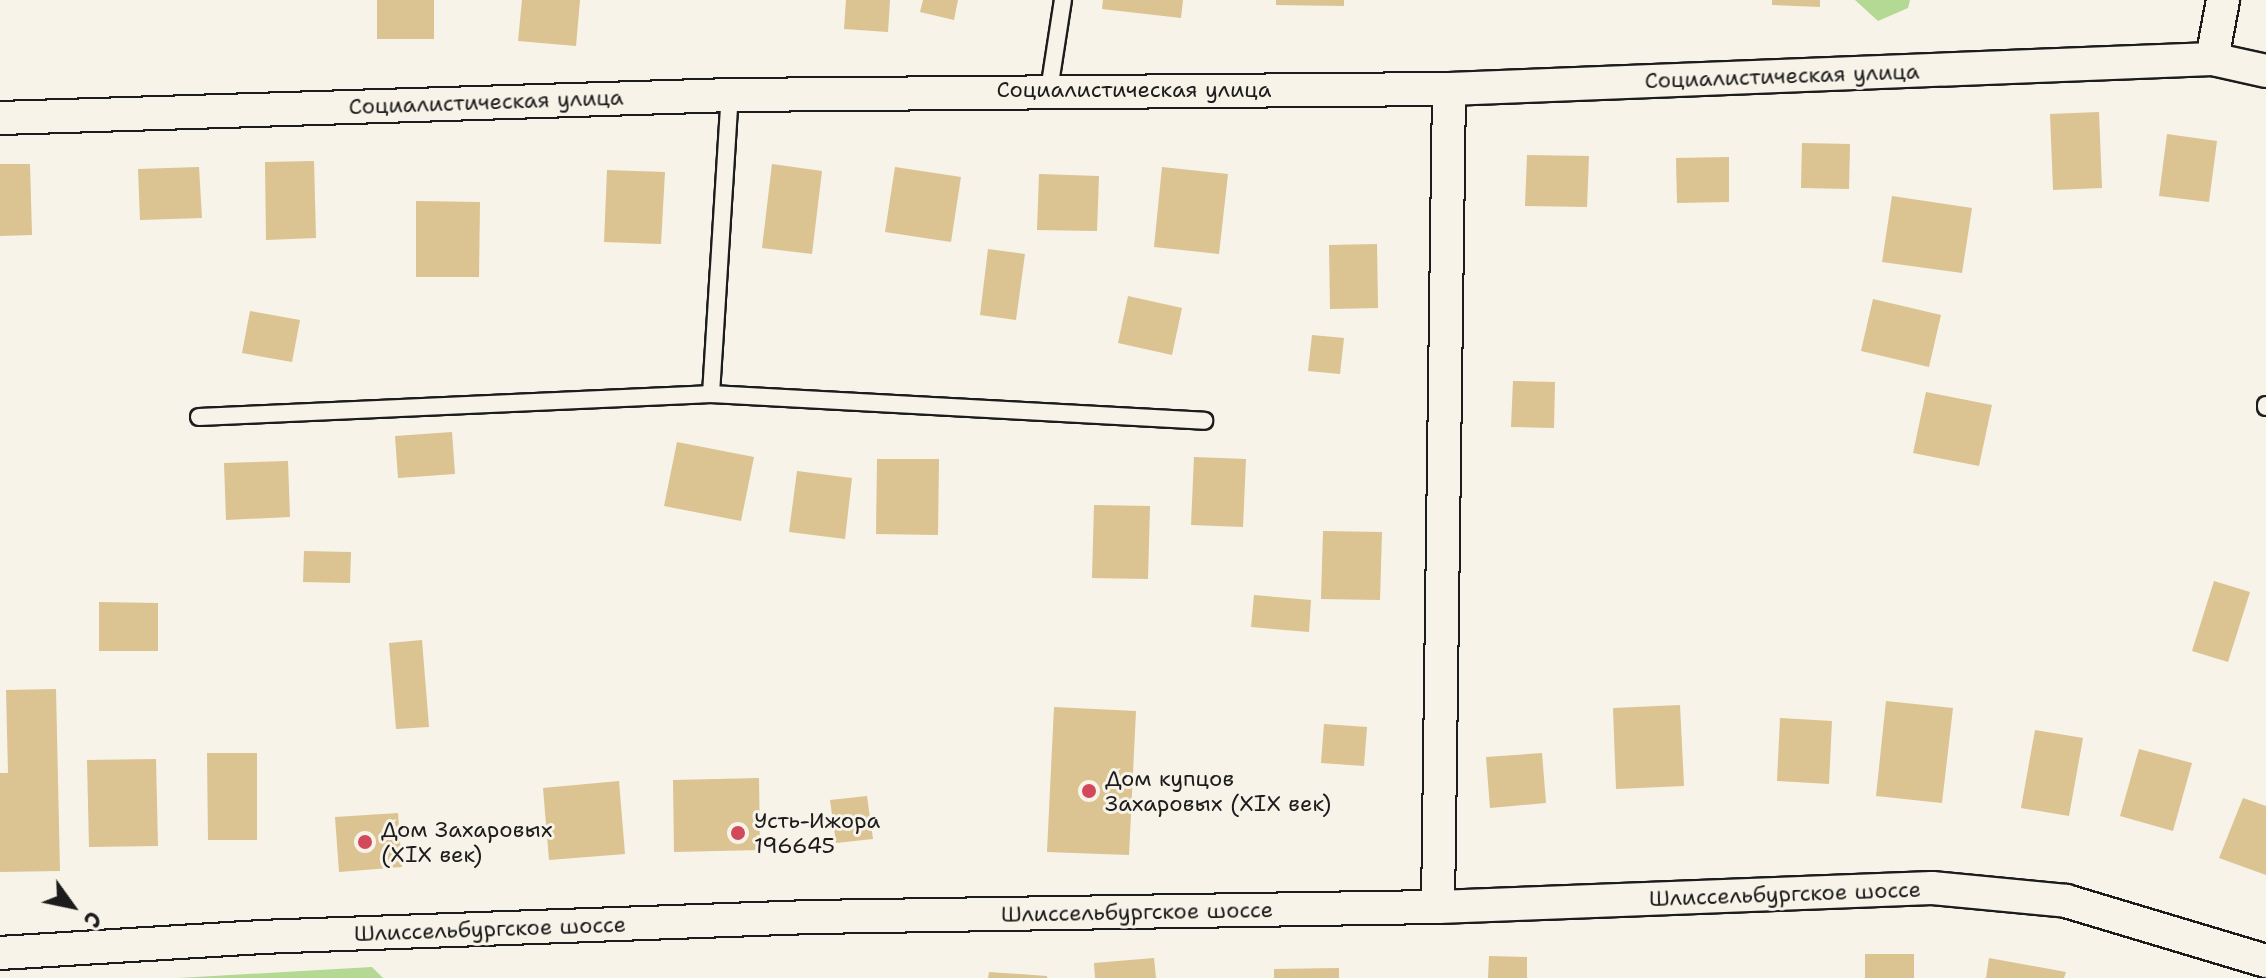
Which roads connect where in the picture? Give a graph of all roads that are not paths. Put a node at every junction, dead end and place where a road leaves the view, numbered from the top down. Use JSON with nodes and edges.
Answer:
{"nodes":[{"id":1,"x":1063,"y":0,"type":"edge"},
{"id":2,"x":2223,"y":0,"type":"edge"},
{"id":3,"x":2212,"y":59,"type":"junction"},
{"id":4,"x":2266,"y":71,"type":"edge"},
{"id":5,"x":1449,"y":89,"type":"junction"},
{"id":6,"x":1049,"y":90,"type":"junction"},
{"id":7,"x":730,"y":95,"type":"junction"},
{"id":8,"x":0,"y":118,"type":"edge"},
{"id":9,"x":711,"y":394,"type":"junction"},
{"id":10,"x":199,"y":417,"type":"dead end"},
{"id":11,"x":1204,"y":421,"type":"dead end"},
{"id":12,"x":1438,"y":907,"type":"junction"},
{"id":13,"x":0,"y":953,"type":"edge"},
{"id":14,"x":2266,"y":961,"type":"edge"}],
"edges":[{"from":1,"to":6,"type":"lane"},
{"from":2,"to":3,"type":"street"},
{"from":3,"to":4,"type":"street","name":"Социалистическая улица"},
{"from":3,"to":5,"type":"street","name":"Социалистическая улица"},
{"from":5,"to":6,"type":"street","name":"Социалистическая улица"},
{"from":5,"to":12,"type":"street"},
{"from":6,"to":7,"type":"street","name":"Социалистическая улица"},
{"from":7,"to":8,"type":"street","name":"Социалистическая улица"},
{"from":7,"to":9,"type":"lane"},
{"from":9,"to":10,"type":"lane"},
{"from":9,"to":11,"type":"lane"},
{"from":12,"to":13,"type":"street","name":"Шлиссельбургское шоссе"},
{"from":12,"to":14,"type":"street","name":"Шлиссельбургское шоссе"}]}
